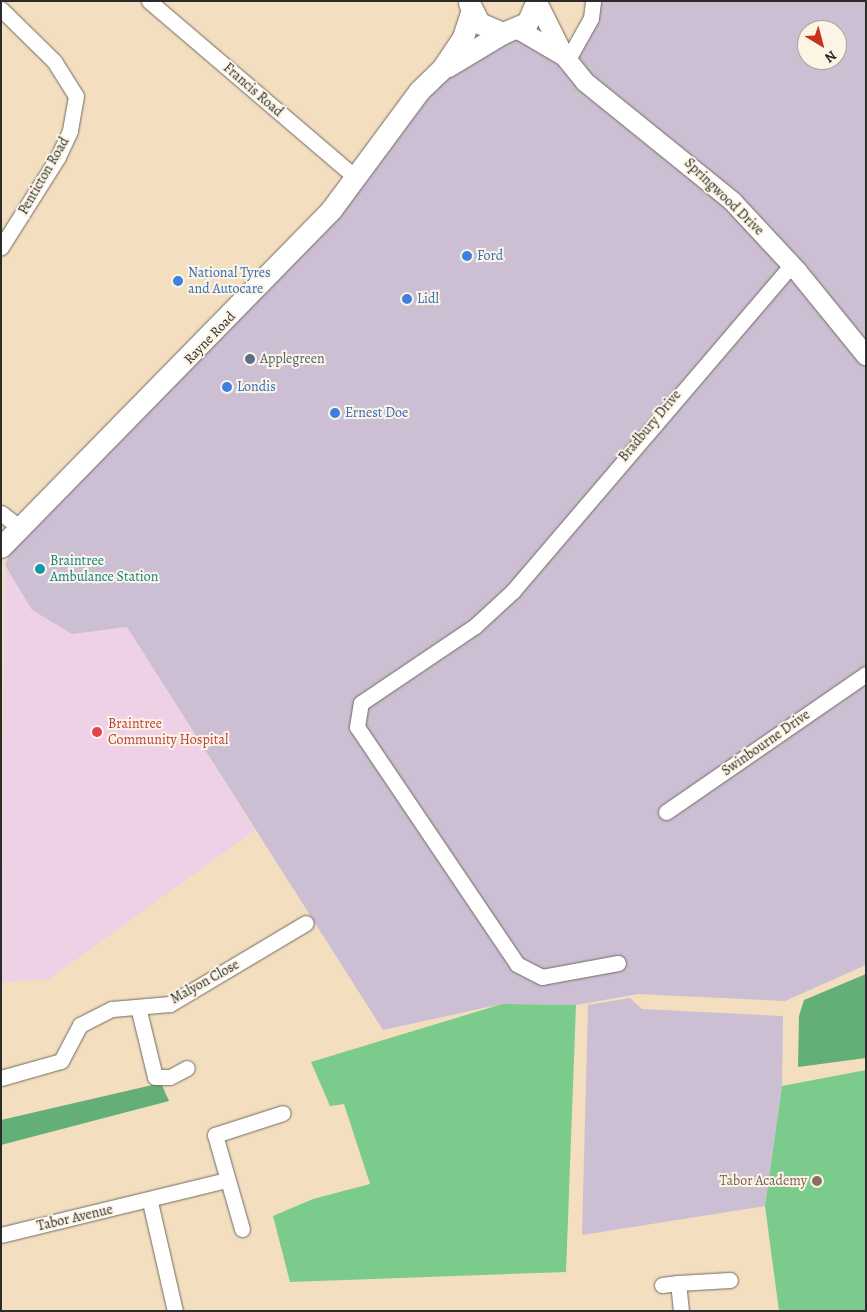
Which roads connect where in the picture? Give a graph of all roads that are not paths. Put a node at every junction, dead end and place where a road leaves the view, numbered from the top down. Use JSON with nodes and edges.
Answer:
{"nodes":[{"id":1,"x":149,"y":1,"type":"edge"},
{"id":2,"x":537,"y":1,"type":"edge"},
{"id":3,"x":593,"y":1,"type":"edge"},
{"id":4,"x":470,"y":7,"type":"edge"},
{"id":5,"x":1,"y":9,"type":"edge"},
{"id":6,"x":511,"y":31,"type":"junction"},
{"id":7,"x":566,"y":59,"type":"junction"},
{"id":8,"x":441,"y":70,"type":"junction"},
{"id":9,"x":356,"y":178,"type":"junction"},
{"id":10,"x":1,"y":247,"type":"edge"},
{"id":11,"x":791,"y":265,"type":"junction"},
{"id":12,"x":866,"y":356,"type":"edge"},
{"id":13,"x":1,"y":514,"type":"edge"},
{"id":14,"x":20,"y":528,"type":"junction"},
{"id":15,"x":1,"y":547,"type":"edge"},
{"id":16,"x":866,"y":674,"type":"edge"},
{"id":17,"x":666,"y":812,"type":"dead end"},
{"id":18,"x":306,"y":923,"type":"dead end"},
{"id":19,"x":618,"y":963,"type":"dead end"},
{"id":20,"x":138,"y":1007,"type":"junction"},
{"id":21,"x":187,"y":1068,"type":"dead end"},
{"id":22,"x":1,"y":1078,"type":"edge"},
{"id":23,"x":282,"y":1113,"type":"dead end"},
{"id":24,"x":226,"y":1180,"type":"junction"},
{"id":25,"x":150,"y":1202,"type":"junction"},
{"id":26,"x":242,"y":1229,"type":"dead end"},
{"id":27,"x":1,"y":1235,"type":"edge"},
{"id":28,"x":730,"y":1280,"type":"dead end"},
{"id":29,"x":678,"y":1283,"type":"junction"},
{"id":30,"x":662,"y":1285,"type":"dead end"},
{"id":31,"x":175,"y":1311,"type":"edge"},
{"id":32,"x":682,"y":1311,"type":"edge"}],
"edges":[{"from":1,"to":9,"type":"street","name":"Francis Road"},
{"from":2,"to":6,"type":"main road","name":"Rayne Road"},
{"from":2,"to":7,"type":"street","name":"Springwood Drive"},
{"from":3,"to":7,"type":"street"},
{"from":4,"to":6,"type":"main road","name":"Rayne Road"},
{"from":4,"to":8,"type":"main road","name":"Rayne Road"},
{"from":5,"to":10,"type":"street","name":"Penticton Road"},
{"from":6,"to":7,"type":"street","name":"Springwood Drive"},
{"from":6,"to":8,"type":"main road","name":"Rayne Road"},
{"from":7,"to":11,"type":"street","name":"Springwood Drive"},
{"from":8,"to":9,"type":"main road","name":"Rayne Road"},
{"from":9,"to":14,"type":"main road","name":"Rayne Road"},
{"from":11,"to":12,"type":"street","name":"Springwood Drive"},
{"from":11,"to":19,"type":"street","name":"Bradbury Drive"},
{"from":13,"to":14,"type":"street"},
{"from":14,"to":15,"type":"main road","name":"Rayne Road"},
{"from":16,"to":17,"type":"street","name":"Swinbourne Drive"},
{"from":18,"to":20,"type":"street","name":"Malyon Close"},
{"from":20,"to":21,"type":"street"},
{"from":20,"to":22,"type":"street","name":"Malyon Close"},
{"from":23,"to":24,"type":"street"},
{"from":24,"to":25,"type":"street","name":"Tabor Avenue"},
{"from":24,"to":26,"type":"street"},
{"from":25,"to":27,"type":"street","name":"Tabor Avenue"},
{"from":25,"to":31,"type":"street"},
{"from":28,"to":29,"type":"street"},
{"from":29,"to":30,"type":"street"},
{"from":29,"to":32,"type":"street"}]}
